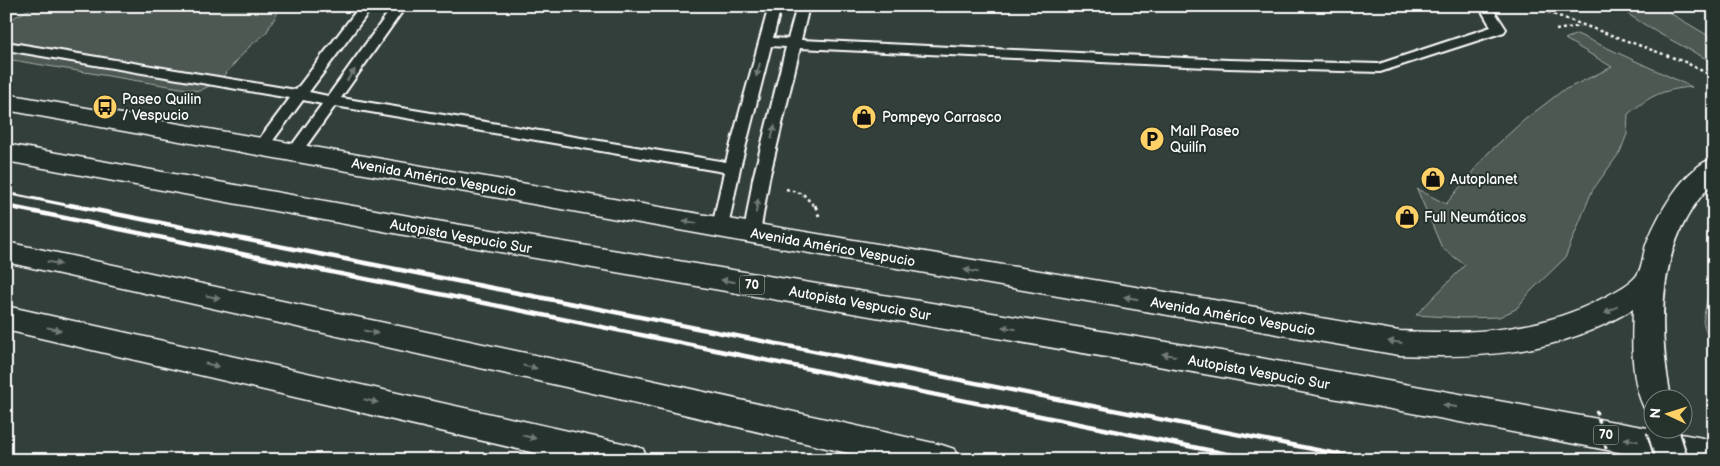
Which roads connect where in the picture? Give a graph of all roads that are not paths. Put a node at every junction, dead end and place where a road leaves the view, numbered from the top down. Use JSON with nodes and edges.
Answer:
{"nodes":[{"id":1,"x":367,"y":6,"type":"edge"},
{"id":2,"x":400,"y":6,"type":"edge"},
{"id":3,"x":775,"y":6,"type":"edge"},
{"id":4,"x":802,"y":6,"type":"edge"},
{"id":5,"x":1485,"y":6,"type":"edge"},
{"id":6,"x":766,"y":42,"type":"junction"},
{"id":7,"x":794,"y":43,"type":"junction"},
{"id":8,"x":6,"y":46,"type":"edge"},
{"id":9,"x":298,"y":96,"type":"junction"},
{"id":10,"x":331,"y":101,"type":"junction"},
{"id":11,"x":6,"y":102,"type":"edge"},
{"id":12,"x":261,"y":146,"type":"junction"},
{"id":13,"x":6,"y":152,"type":"edge"},
{"id":14,"x":294,"y":152,"type":"junction"},
{"id":15,"x":1714,"y":167,"type":"edge"},
{"id":16,"x":732,"y":168,"type":"junction"},
{"id":17,"x":720,"y":228,"type":"junction"},
{"id":18,"x":752,"y":233,"type":"junction"},
{"id":19,"x":6,"y":252,"type":"edge"},
{"id":20,"x":1650,"y":281,"type":"junction"},
{"id":21,"x":6,"y":318,"type":"edge"},
{"id":22,"x":1653,"y":388,"type":"edge"},
{"id":23,"x":1665,"y":438,"type":"edge"},
{"id":24,"x":1714,"y":455,"type":"edge"},
{"id":25,"x":631,"y":460,"type":"edge"},
{"id":26,"x":942,"y":460,"type":"edge"},
{"id":27,"x":1672,"y":460,"type":"edge"}],
"edges":[{"from":1,"to":9,"type":"lane"},
{"from":10,"to":2,"type":"lane","one_way":true},
{"from":3,"to":6,"type":"lane"},
{"from":4,"to":7,"type":"lane"},
{"from":5,"to":7,"type":"lane"},
{"from":6,"to":7,"type":"lane"},
{"from":6,"to":16,"type":"lane","one_way":true},
{"from":18,"to":7,"type":"lane","one_way":true},
{"from":8,"to":9,"type":"lane"},
{"from":9,"to":10,"type":"lane"},
{"from":9,"to":12,"type":"lane"},
{"from":10,"to":14,"type":"lane"},
{"from":10,"to":16,"type":"lane"},
{"from":11,"to":12,"type":"main road","name":"Avenida Américo Vespucio"},
{"from":12,"to":14,"type":"main road","name":"Avenida Américo Vespucio"},
{"from":24,"to":13,"type":"main road","name":"Autopista Vespucio Sur","number":"70","one_way":true},
{"from":17,"to":14,"type":"main road","name":"Avenida Américo Vespucio","one_way":true},
{"from":15,"to":20,"type":"main road"},
{"from":16,"to":17,"type":"lane"},
{"from":17,"to":18,"type":"main road","name":"Avenida Américo Vespucio"},
{"from":20,"to":18,"type":"main road","name":"Avenida Américo Vespucio","one_way":true},
{"from":19,"to":26,"type":"main road","one_way":true},
{"from":20,"to":22,"type":"main road"},
{"from":21,"to":25,"type":"main road","one_way":true},
{"from":23,"to":27,"type":"main road","bridge":true}]}
